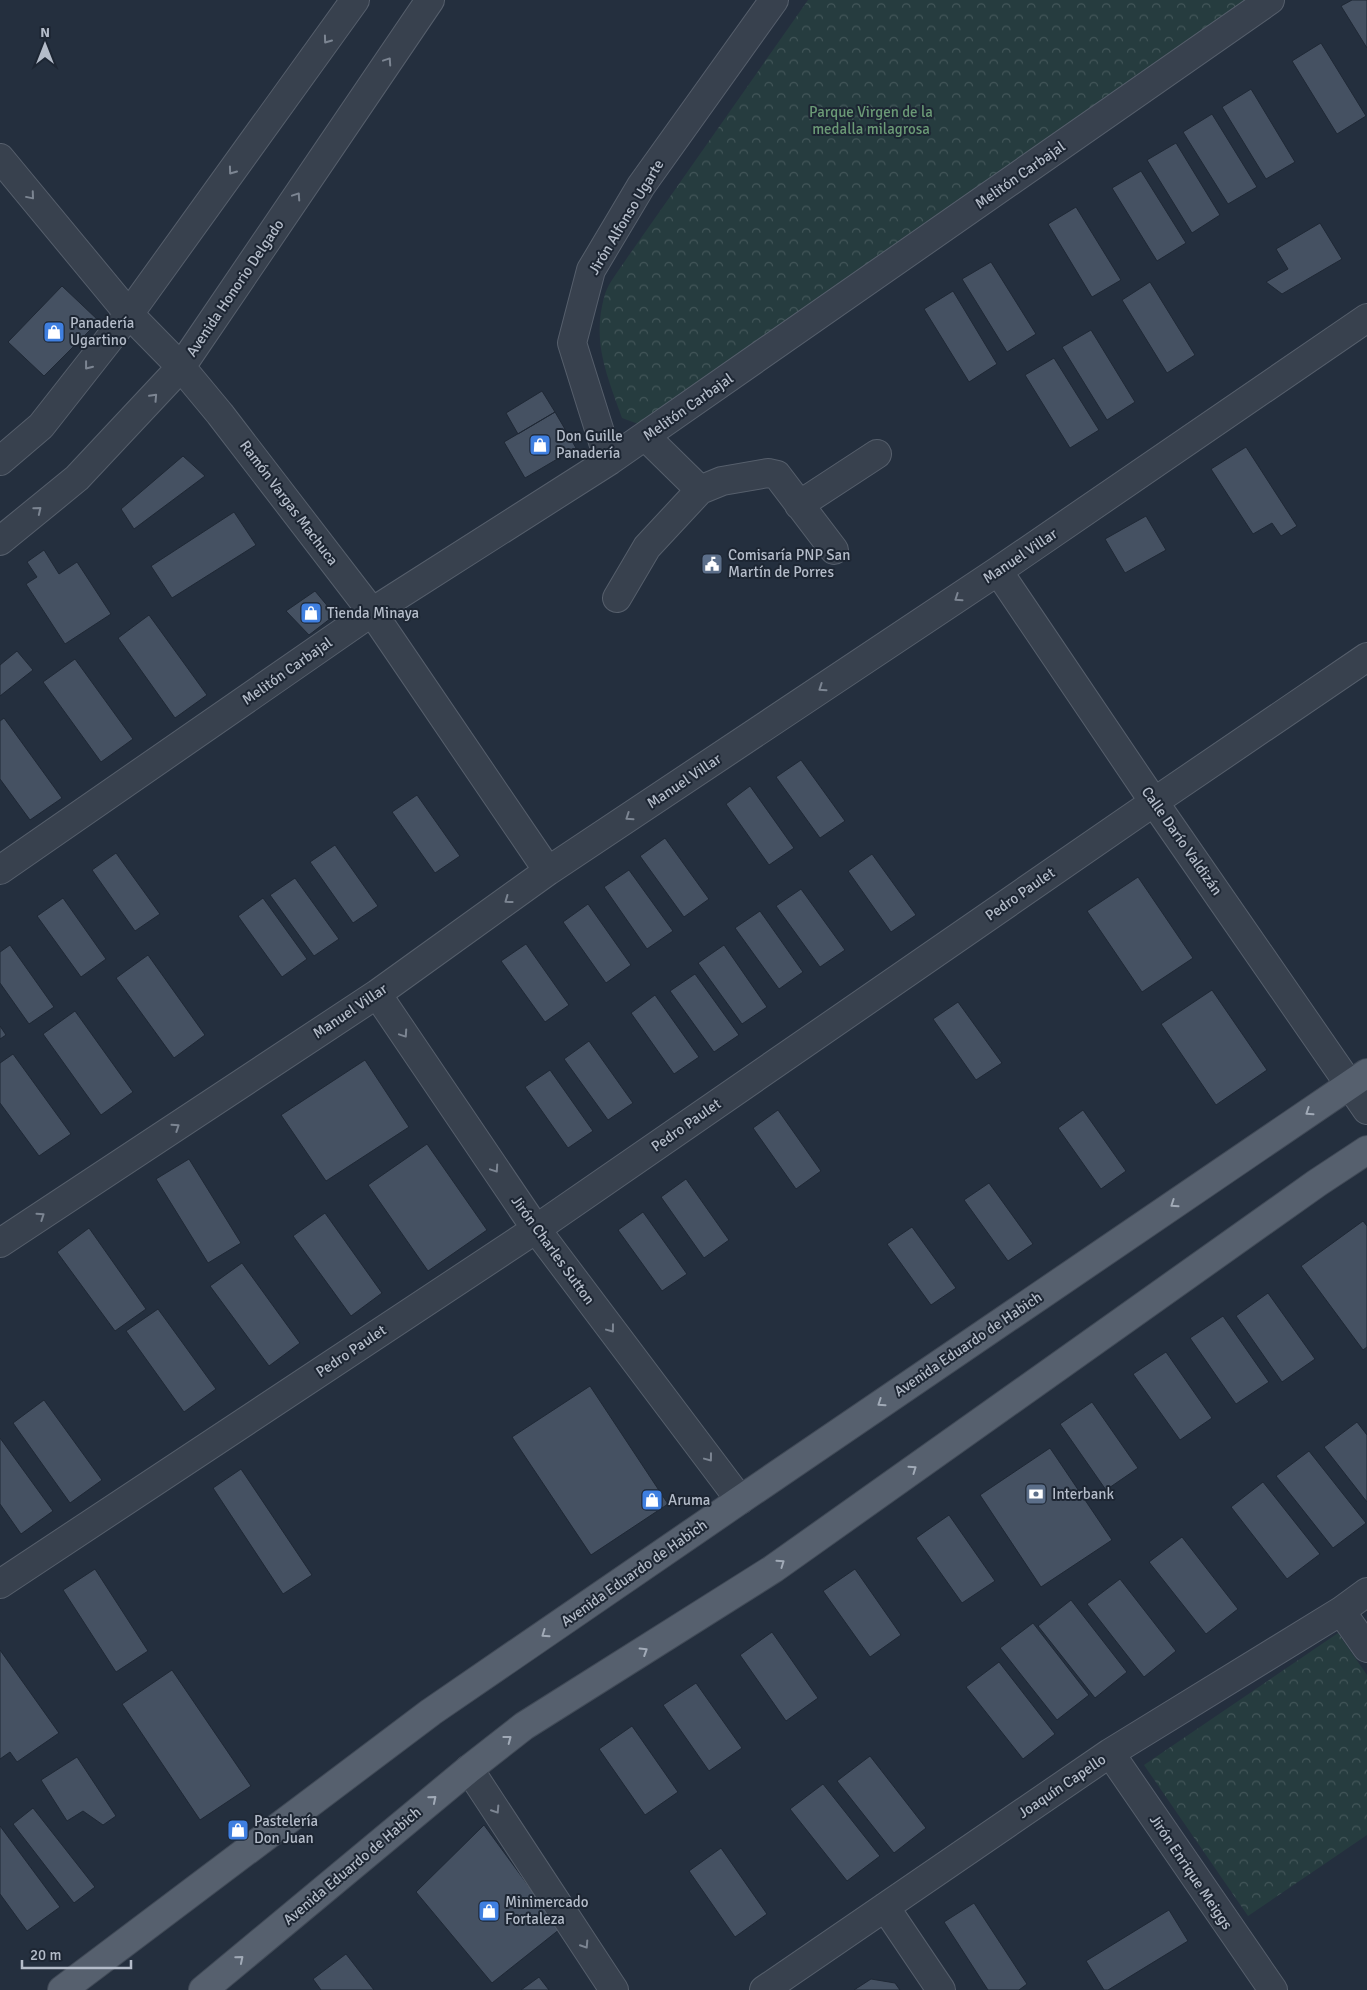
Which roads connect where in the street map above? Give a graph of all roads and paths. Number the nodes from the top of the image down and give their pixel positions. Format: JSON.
{"nodes":[{"id":1,"x":356,"y":0,"type":"edge"},
{"id":2,"x":774,"y":0,"type":"edge"},
{"id":3,"x":1270,"y":0,"type":"edge"},
{"id":4,"x":424,"y":2,"type":"edge"},
{"id":5,"x":0,"y":158,"type":"edge"},
{"id":6,"x":129,"y":314,"type":"junction"},
{"id":7,"x":1367,"y":318,"type":"edge"},
{"id":8,"x":181,"y":367,"type":"junction"},
{"id":9,"x":645,"y":436,"type":"junction"},
{"id":10,"x":877,"y":454,"type":"dead end"},
{"id":11,"x":0,"y":461,"type":"edge"},
{"id":12,"x":609,"y":462,"type":"junction"},
{"id":13,"x":700,"y":490,"type":"junction"},
{"id":14,"x":799,"y":505,"type":"junction"},
{"id":15,"x":0,"y":541,"type":"edge"},
{"id":16,"x":834,"y":550,"type":"dead end"},
{"id":17,"x":998,"y":571,"type":"junction"},
{"id":18,"x":617,"y":598,"type":"dead end"},
{"id":19,"x":372,"y":612,"type":"junction"},
{"id":20,"x":1367,"y":657,"type":"edge"},
{"id":21,"x":1154,"y":802,"type":"junction"},
{"id":22,"x":0,"y":870,"type":"edge"},
{"id":23,"x":548,"y":871,"type":"junction"},
{"id":24,"x":377,"y":994,"type":"junction"},
{"id":25,"x":1358,"y":1079,"type":"edge"},
{"id":26,"x":1367,"y":1110,"type":"edge"},
{"id":27,"x":1367,"y":1150,"type":"edge"},
{"id":28,"x":536,"y":1229,"type":"junction"},
{"id":29,"x":0,"y":1243,"type":"edge"},
{"id":30,"x":740,"y":1500,"type":"junction"},
{"id":31,"x":0,"y":1584,"type":"edge"},
{"id":32,"x":1367,"y":1592,"type":"edge"},
{"id":33,"x":1341,"y":1611,"type":"junction"},
{"id":34,"x":1367,"y":1648,"type":"edge"},
{"id":35,"x":1110,"y":1753,"type":"junction"},
{"id":36,"x":469,"y":1769,"type":"junction"},
{"id":37,"x":885,"y":1907,"type":"junction"},
{"id":38,"x":62,"y":1990,"type":"edge"},
{"id":39,"x":203,"y":1990,"type":"edge"},
{"id":40,"x":614,"y":1990,"type":"edge"},
{"id":41,"x":764,"y":1990,"type":"edge"},
{"id":42,"x":941,"y":1990,"type":"edge"},
{"id":43,"x":1273,"y":1990,"type":"edge"}],
"edges":[{"from":1,"to":6,"type":"street","one_way":true},
{"from":2,"to":12,"type":"street","name":"Jirón Alfonso Ugarte"},
{"from":3,"to":9,"type":"street","name":"Melitón Carbajal"},
{"from":8,"to":4,"type":"street","name":"Avenida Honorio Delgado","one_way":true},
{"from":5,"to":6,"type":"street","name":"Ramón Vargas Machuca","one_way":true},
{"from":6,"to":8,"type":"street","name":"Ramón Vargas Machuca"},
{"from":6,"to":11,"type":"street","one_way":true},
{"from":7,"to":17,"type":"street","name":"Manuel Villar"},
{"from":15,"to":8,"type":"street","name":"Avenida Honorio Delgado","one_way":true},
{"from":8,"to":19,"type":"street","name":"Ramón Vargas Machuca"},
{"from":9,"to":12,"type":"street","name":"Melitón Carbajal"},
{"from":9,"to":13,"type":"street"},
{"from":10,"to":14,"type":"street"},
{"from":12,"to":19,"type":"street","name":"Melitón Carbajal"},
{"from":13,"to":14,"type":"street"},
{"from":13,"to":18,"type":"street"},
{"from":14,"to":16,"type":"street"},
{"from":17,"to":21,"type":"street","name":"Calle Darío Valdizán"},
{"from":17,"to":23,"type":"street","name":"Manuel Villar","one_way":true},
{"from":19,"to":22,"type":"street","name":"Melitón Carbajal"},
{"from":19,"to":23,"type":"street","name":"Ramón Vargas Machuca"},
{"from":20,"to":21,"type":"street","name":"Pedro Paulet"},
{"from":21,"to":25,"type":"street","name":"Calle Darío Valdizán"},
{"from":21,"to":28,"type":"street","name":"Pedro Paulet"},
{"from":23,"to":24,"type":"street","name":"Manuel Villar","one_way":true},
{"from":24,"to":28,"type":"street","name":"Jirón Charles Sutton","one_way":true},
{"from":29,"to":24,"type":"street","name":"Manuel Villar","one_way":true},
{"from":25,"to":26,"type":"street","name":"Calle Darío Valdizán"},
{"from":25,"to":30,"type":"main road","name":"Avenida Eduardo de Habich","one_way":true},
{"from":36,"to":27,"type":"main road","name":"Avenida Eduardo de Habich","one_way":true},
{"from":28,"to":30,"type":"street","name":"Jirón Charles Sutton","one_way":true},
{"from":28,"to":31,"type":"street","name":"Pedro Paulet"},
{"from":30,"to":38,"type":"main road","name":"Avenida Eduardo de Habich","one_way":true},
{"from":32,"to":33,"type":"street","name":"Joaquín Capello"},
{"from":33,"to":34,"type":"street"},
{"from":33,"to":35,"type":"street","name":"Joaquín Capello"},
{"from":35,"to":37,"type":"street","name":"Joaquín Capello"},
{"from":35,"to":43,"type":"street","name":"Jirón Enrique Meiggs"},
{"from":39,"to":36,"type":"main road","name":"Avenida Eduardo de Habich","one_way":true},
{"from":36,"to":40,"type":"street","one_way":true},
{"from":37,"to":41,"type":"street","name":"Joaquín Capello"},
{"from":37,"to":42,"type":"street"}]}
